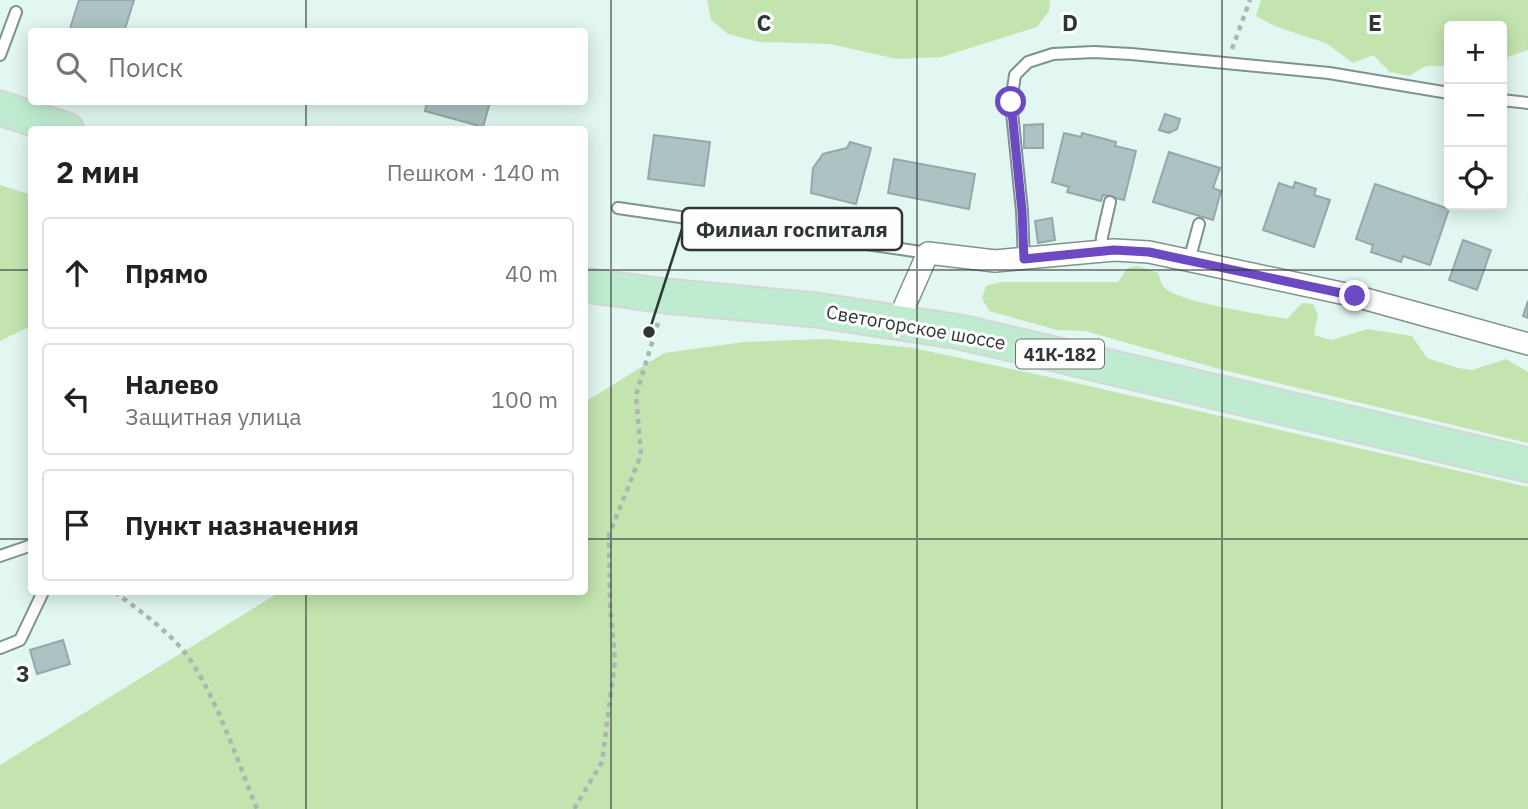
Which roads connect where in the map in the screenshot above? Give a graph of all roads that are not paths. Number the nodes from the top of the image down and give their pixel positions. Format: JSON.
{"nodes":[{"id":1,"x":16,"y":12,"type":"dead end"},
{"id":2,"x":0,"y":55,"type":"edge"},
{"id":3,"x":1444,"y":92,"type":"edge"},
{"id":4,"x":1507,"y":101,"type":"edge"},
{"id":5,"x":1528,"y":103,"type":"edge"},
{"id":6,"x":0,"y":108,"type":"edge"},
{"id":7,"x":55,"y":126,"type":"edge"},
{"id":8,"x":1110,"y":202,"type":"dead end"},
{"id":9,"x":618,"y":208,"type":"dead end"},
{"id":10,"x":1199,"y":224,"type":"dead end"},
{"id":11,"x":1101,"y":251,"type":"junction"},
{"id":12,"x":928,"y":253,"type":"junction"},
{"id":13,"x":1024,"y":259,"type":"junction"},
{"id":14,"x":1189,"y":261,"type":"junction"},
{"id":15,"x":588,"y":286,"type":"edge"},
{"id":16,"x":898,"y":321,"type":"junction"},
{"id":17,"x":1528,"y":344,"type":"edge"},
{"id":18,"x":1528,"y":465,"type":"edge"},
{"id":19,"x":28,"y":546,"type":"edge"},
{"id":20,"x":0,"y":556,"type":"edge"},
{"id":21,"x":42,"y":595,"type":"edge"},
{"id":22,"x":0,"y":648,"type":"edge"}],
"edges":[{"from":1,"to":2,"type":"lane"},
{"from":3,"to":13,"type":"lane"},
{"from":4,"to":5,"type":"lane"},
{"from":6,"to":7,"type":"main road"},
{"from":8,"to":11,"type":"lane"},
{"from":9,"to":12,"type":"lane"},
{"from":10,"to":14,"type":"lane"},
{"from":11,"to":13,"type":"street"},
{"from":11,"to":14,"type":"street"},
{"from":12,"to":13,"type":"street"},
{"from":12,"to":16,"type":"street"},
{"from":14,"to":17,"type":"street"},
{"from":15,"to":16,"type":"main road","name":"Светогорское шоссе","number":"41К-182"},
{"from":16,"to":18,"type":"main road","name":"Светогорское шоссе","number":"41К-182"},
{"from":19,"to":20,"type":"lane"},
{"from":21,"to":22,"type":"lane"}]}
